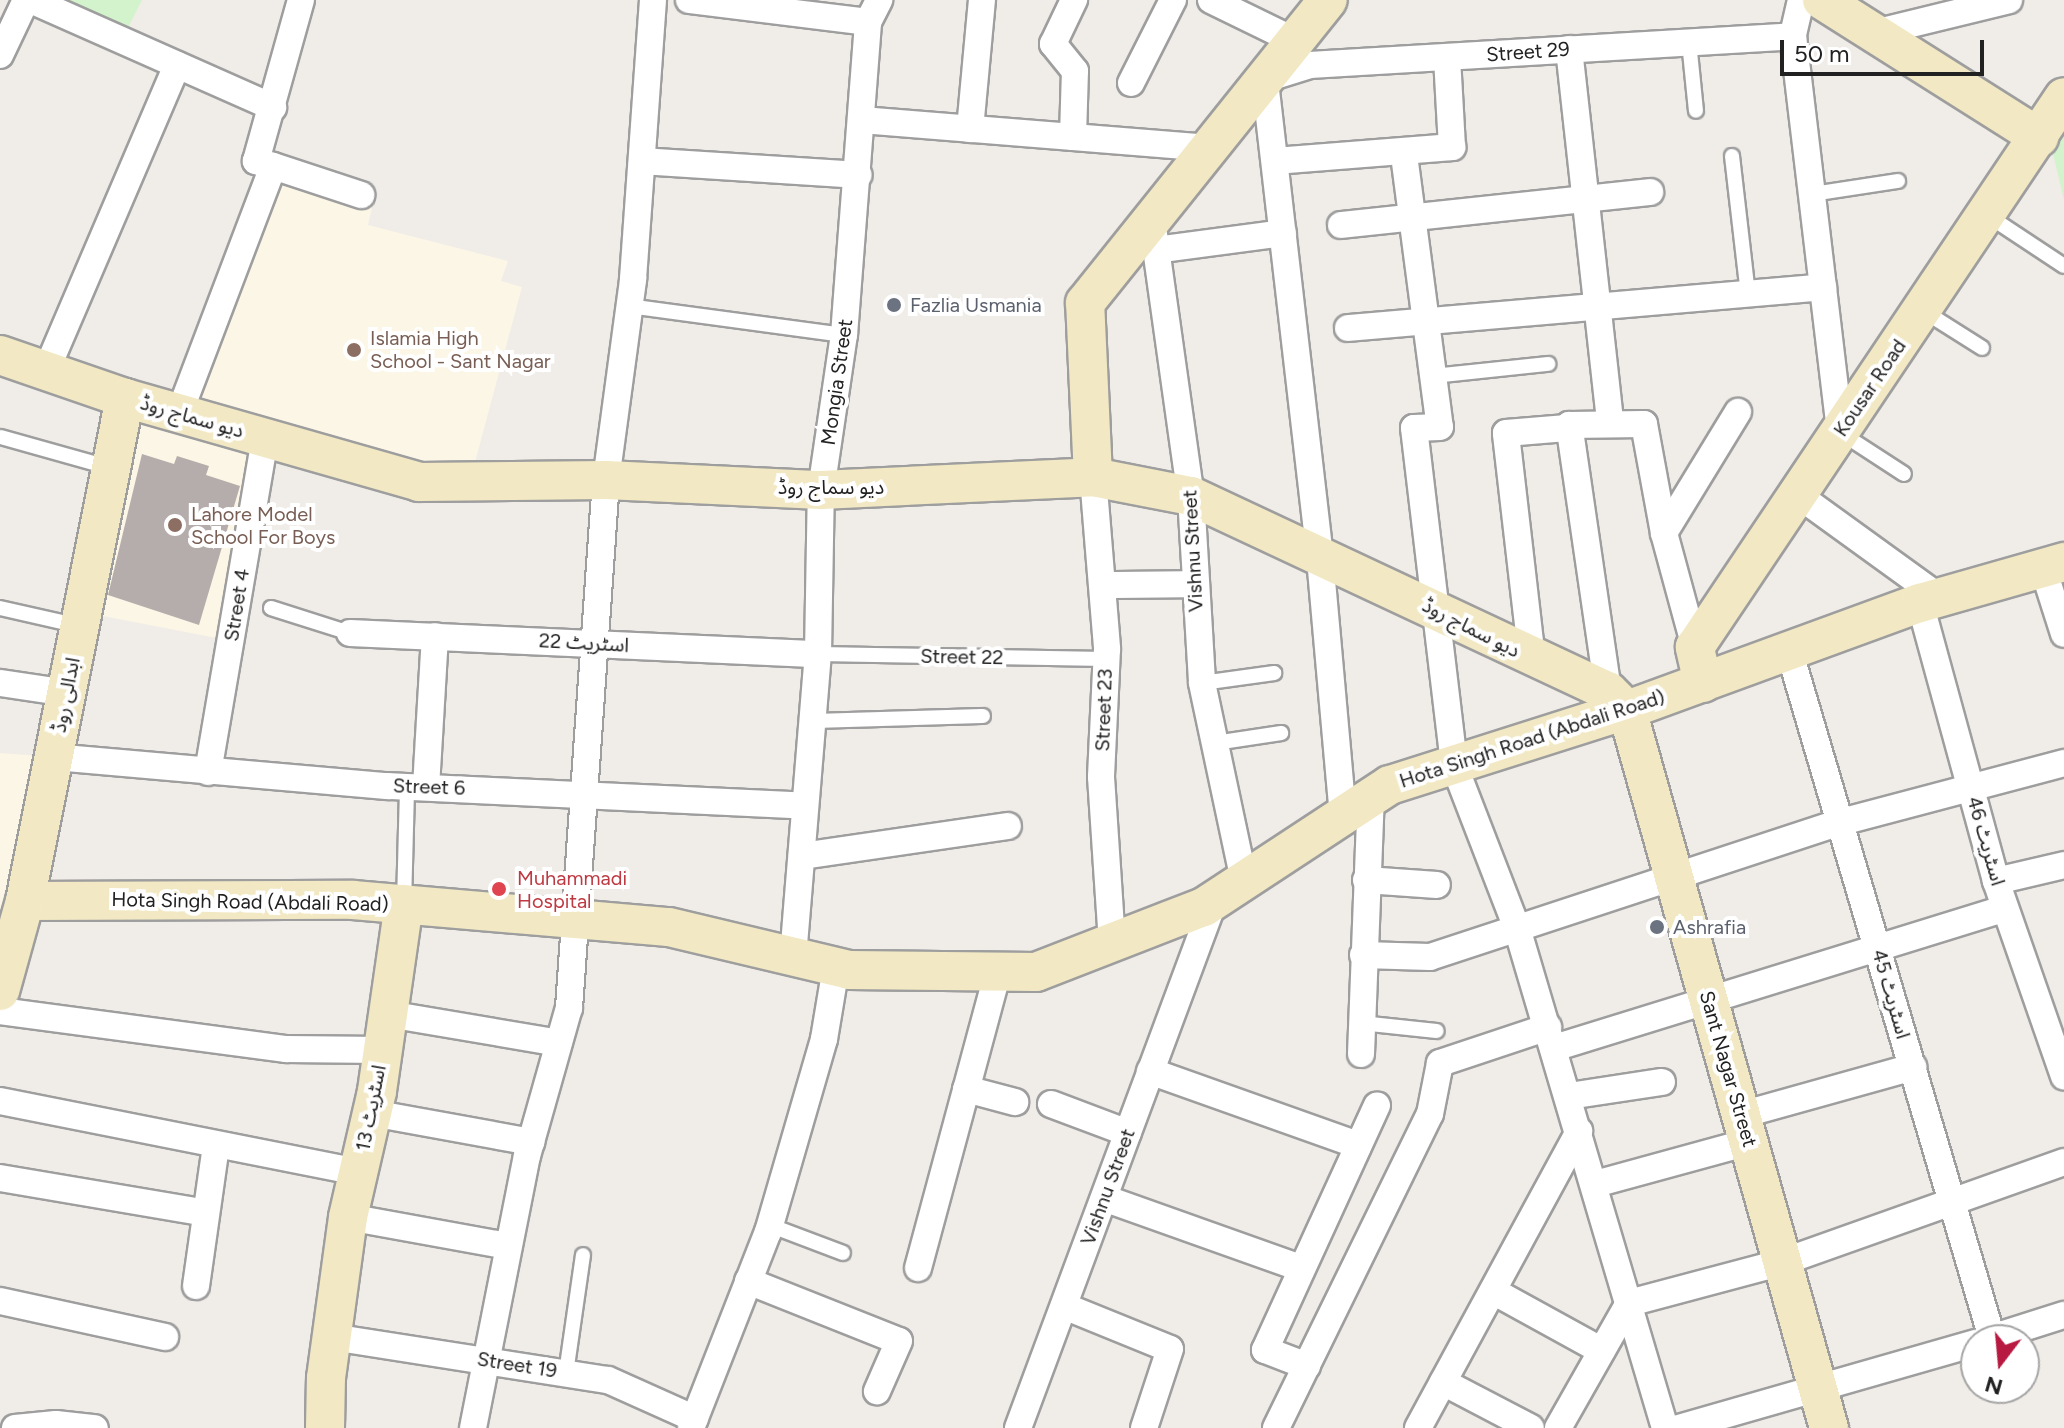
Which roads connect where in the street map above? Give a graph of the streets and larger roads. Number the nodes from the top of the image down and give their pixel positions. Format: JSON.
{"nodes":[{"id":1,"x":29,"y":0,"type":"edge"},
{"id":2,"x":301,"y":0,"type":"edge"},
{"id":3,"x":653,"y":0,"type":"edge"},
{"id":4,"x":689,"y":0,"type":"edge"},
{"id":5,"x":982,"y":0,"type":"edge"},
{"id":6,"x":1074,"y":0,"type":"edge"},
{"id":7,"x":1173,"y":0,"type":"edge"},
{"id":8,"x":1211,"y":0,"type":"edge"},
{"id":9,"x":1328,"y":0,"type":"edge"},
{"id":10,"x":1801,"y":0,"type":"edge"},
{"id":11,"x":1822,"y":0,"type":"edge"},
{"id":12,"x":2009,"y":0,"type":"edge"},
{"id":13,"x":757,"y":4,"type":"edge"},
{"id":14,"x":874,"y":11,"type":"edge"},
{"id":15,"x":1874,"y":33,"type":"junction"},
{"id":16,"x":1793,"y":36,"type":"junction"},
{"id":17,"x":1295,"y":41,"type":"junction"},
{"id":18,"x":1569,"y":49,"type":"junction"},
{"id":19,"x":0,"y":55,"type":"edge"},
{"id":20,"x":1447,"y":57,"type":"junction"},
{"id":21,"x":177,"y":65,"type":"junction"},
{"id":22,"x":1265,"y":79,"type":"junction"},
{"id":23,"x":1131,"y":83,"type":"dead end"},
{"id":24,"x":2064,"y":97,"type":"edge"},
{"id":25,"x":273,"y":107,"type":"junction"},
{"id":26,"x":862,"y":120,"type":"junction"},
{"id":27,"x":970,"y":129,"type":"junction"},
{"id":28,"x":1073,"y":137,"type":"junction"},
{"id":29,"x":2039,"y":137,"type":"junction"},
{"id":30,"x":1209,"y":148,"type":"junction"},
{"id":31,"x":1404,"y":155,"type":"junction"},
{"id":32,"x":642,"y":161,"type":"junction"},
{"id":33,"x":1275,"y":161,"type":"junction"},
{"id":34,"x":273,"y":166,"type":"junction"},
{"id":35,"x":859,"y":175,"type":"junction"},
{"id":36,"x":1650,"y":192,"type":"dead end"},
{"id":37,"x":361,"y":195,"type":"dead end"},
{"id":38,"x":1586,"y":200,"type":"junction"},
{"id":39,"x":1412,"y":217,"type":"junction"},
{"id":40,"x":1341,"y":225,"type":"dead end"},
{"id":41,"x":1283,"y":233,"type":"junction"},
{"id":42,"x":1154,"y":235,"type":"junction"},
{"id":43,"x":1823,"y":287,"type":"junction"},
{"id":44,"x":1598,"y":306,"type":"junction"},
{"id":45,"x":1426,"y":321,"type":"junction"},
{"id":46,"x":1348,"y":328,"type":"dead end"},
{"id":47,"x":0,"y":355,"type":"edge"},
{"id":48,"x":46,"y":371,"type":"junction"},
{"id":49,"x":125,"y":398,"type":"junction"},
{"id":50,"x":1738,"y":412,"type":"dead end"},
{"id":51,"x":179,"y":414,"type":"junction"},
{"id":52,"x":1610,"y":422,"type":"junction"},
{"id":53,"x":1567,"y":428,"type":"junction"},
{"id":54,"x":1840,"y":432,"type":"junction"},
{"id":55,"x":265,"y":438,"type":"junction"},
{"id":56,"x":1093,"y":477,"type":"junction"},
{"id":57,"x":606,"y":480,"type":"junction"},
{"id":58,"x":821,"y":490,"type":"junction"},
{"id":59,"x":1798,"y":495,"type":"junction"},
{"id":60,"x":1191,"y":496,"type":"junction"},
{"id":61,"x":1664,"y":533,"type":"junction"},
{"id":62,"x":1320,"y":557,"type":"junction"},
{"id":63,"x":2054,"y":565,"type":"edge"},
{"id":64,"x":1195,"y":584,"type":"junction"},
{"id":65,"x":1104,"y":585,"type":"junction"},
{"id":66,"x":1929,"y":600,"type":"junction"},
{"id":67,"x":1433,"y":606,"type":"junction"},
{"id":68,"x":350,"y":633,"type":"road end"},
{"id":69,"x":2064,"y":634,"type":"edge"},
{"id":70,"x":435,"y":636,"type":"junction"},
{"id":71,"x":594,"y":644,"type":"junction"},
{"id":72,"x":1789,"y":650,"type":"junction"},
{"id":73,"x":818,"y":654,"type":"junction"},
{"id":74,"x":1532,"y":659,"type":"junction"},
{"id":75,"x":1699,"y":665,"type":"junction"},
{"id":76,"x":0,"y":683,"type":"edge"},
{"id":77,"x":67,"y":693,"type":"junction"},
{"id":78,"x":1617,"y":701,"type":"junction"},
{"id":79,"x":54,"y":757,"type":"junction"},
{"id":80,"x":2064,"y":763,"type":"edge"},
{"id":81,"x":1454,"y":765,"type":"junction"},
{"id":82,"x":208,"y":772,"type":"junction"},
{"id":83,"x":417,"y":787,"type":"junction"},
{"id":84,"x":1971,"y":789,"type":"junction"},
{"id":85,"x":585,"y":794,"type":"junction"},
{"id":86,"x":805,"y":806,"type":"junction"},
{"id":87,"x":1357,"y":807,"type":"junction"},
{"id":88,"x":1841,"y":822,"type":"junction"},
{"id":89,"x":1008,"y":826,"type":"dead end"},
{"id":90,"x":802,"y":856,"type":"junction"},
{"id":91,"x":2064,"y":865,"type":"edge"},
{"id":92,"x":1673,"y":874,"type":"junction"},
{"id":93,"x":1366,"y":880,"type":"junction"},
{"id":94,"x":1996,"y":881,"type":"junction"},
{"id":95,"x":1437,"y":885,"type":"dead end"},
{"id":96,"x":1229,"y":891,"type":"junction"},
{"id":97,"x":25,"y":901,"type":"junction"},
{"id":98,"x":404,"y":904,"type":"junction"},
{"id":99,"x":2005,"y":908,"type":"junction"},
{"id":100,"x":578,"y":919,"type":"junction"},
{"id":101,"x":1517,"y":928,"type":"junction"},
{"id":102,"x":1112,"y":943,"type":"junction"},
{"id":103,"x":1879,"y":950,"type":"junction"},
{"id":104,"x":1363,"y":955,"type":"junction"},
{"id":105,"x":793,"y":957,"type":"junction"},
{"id":106,"x":836,"y":967,"type":"junction"},
{"id":107,"x":998,"y":972,"type":"junction"},
{"id":108,"x":0,"y":991,"type":"edge"},
{"id":109,"x":1709,"y":1003,"type":"junction"},
{"id":110,"x":0,"y":1011,"type":"edge"},
{"id":111,"x":386,"y":1032,"type":"junction"},
{"id":112,"x":1551,"y":1037,"type":"junction"},
{"id":113,"x":559,"y":1043,"type":"junction"},
{"id":114,"x":1361,"y":1054,"type":"dead end"},
{"id":115,"x":1913,"y":1067,"type":"junction"},
{"id":116,"x":1150,"y":1071,"type":"junction"},
{"id":117,"x":2064,"y":1076,"type":"edge"},
{"id":118,"x":1662,"y":1082,"type":"dead end"},
{"id":119,"x":966,"y":1089,"type":"junction"},
{"id":120,"x":1569,"y":1096,"type":"junction"},
{"id":121,"x":0,"y":1101,"type":"edge"},
{"id":122,"x":1015,"y":1102,"type":"dead end"},
{"id":123,"x":1051,"y":1104,"type":"dead end"},
{"id":124,"x":1377,"y":1105,"type":"dead end"},
{"id":125,"x":372,"y":1113,"type":"junction"},
{"id":126,"x":1745,"y":1128,"type":"junction"},
{"id":127,"x":1579,"y":1131,"type":"junction"},
{"id":128,"x":1128,"y":1133,"type":"junction"},
{"id":129,"x":531,"y":1142,"type":"junction"},
{"id":130,"x":216,"y":1145,"type":"junction"},
{"id":131,"x":1358,"y":1145,"type":"junction"},
{"id":132,"x":2064,"y":1162,"type":"edge"},
{"id":133,"x":358,"y":1172,"type":"junction"},
{"id":134,"x":0,"y":1178,"type":"edge"},
{"id":135,"x":1595,"y":1184,"type":"junction"},
{"id":136,"x":1104,"y":1198,"type":"junction"},
{"id":137,"x":1952,"y":1203,"type":"junction"},
{"id":138,"x":206,"y":1213,"type":"junction"},
{"id":139,"x":348,"y":1217,"type":"junction"},
{"id":140,"x":508,"y":1246,"type":"junction"},
{"id":141,"x":1783,"y":1262,"type":"junction"},
{"id":142,"x":918,"y":1268,"type":"dead end"},
{"id":143,"x":1301,"y":1268,"type":"junction"},
{"id":144,"x":748,"y":1281,"type":"junction"},
{"id":145,"x":196,"y":1286,"type":"dead end"},
{"id":146,"x":1493,"y":1291,"type":"junction"},
{"id":147,"x":0,"y":1301,"type":"edge"},
{"id":148,"x":1629,"y":1303,"type":"junction"},
{"id":149,"x":1064,"y":1306,"type":"junction"},
{"id":150,"x":2064,"y":1315,"type":"edge"},
{"id":151,"x":1980,"y":1324,"type":"edge"},
{"id":152,"x":2035,"y":1324,"type":"edge"},
{"id":153,"x":165,"y":1337,"type":"dead end"},
{"id":154,"x":332,"y":1337,"type":"junction"},
{"id":155,"x":1960,"y":1347,"type":"edge"},
{"id":156,"x":1602,"y":1351,"type":"junction"},
{"id":157,"x":484,"y":1359,"type":"junction"},
{"id":158,"x":1307,"y":1366,"type":"junction"},
{"id":159,"x":1443,"y":1382,"type":"junction"},
{"id":160,"x":1819,"y":1390,"type":"junction"},
{"id":161,"x":877,"y":1391,"type":"dead end"},
{"id":162,"x":693,"y":1423,"type":"edge"},
{"id":163,"x":15,"y":1428,"type":"edge"},
{"id":164,"x":95,"y":1428,"type":"edge"},
{"id":165,"x":325,"y":1428,"type":"edge"},
{"id":166,"x":473,"y":1428,"type":"edge"},
{"id":167,"x":1018,"y":1428,"type":"edge"},
{"id":168,"x":1144,"y":1428,"type":"edge"},
{"id":169,"x":1276,"y":1428,"type":"edge"},
{"id":170,"x":1418,"y":1428,"type":"edge"},
{"id":171,"x":1531,"y":1428,"type":"edge"},
{"id":172,"x":1558,"y":1428,"type":"edge"},
{"id":173,"x":1665,"y":1428,"type":"edge"},
{"id":174,"x":1679,"y":1428,"type":"edge"},
{"id":175,"x":1829,"y":1428,"type":"edge"}],
"edges":[{"from":1,"to":19,"type":"street"},
{"from":1,"to":21,"type":"street"},
{"from":2,"to":25,"type":"street"},
{"from":3,"to":32,"type":"street"},
{"from":4,"to":13,"type":"street"},
{"from":5,"to":27,"type":"street"},
{"from":6,"to":28,"type":"street"},
{"from":7,"to":23,"type":"street"},
{"from":8,"to":17,"type":"street"},
{"from":9,"to":17,"type":"street"},
{"from":10,"to":16,"type":"street"},
{"from":11,"to":15,"type":"street"},
{"from":12,"to":15,"type":"street"},
{"from":13,"to":14,"type":"street"},
{"from":14,"to":26,"type":"street","name":"Mongia Street"},
{"from":15,"to":29,"type":"street"},
{"from":16,"to":18,"type":"street","name":"Street 29"},
{"from":16,"to":43,"type":"street"},
{"from":17,"to":22,"type":"street"},
{"from":18,"to":20,"type":"street","name":"Street 29"},
{"from":18,"to":38,"type":"street"},
{"from":20,"to":22,"type":"street","name":"Street 29"},
{"from":20,"to":31,"type":"street"},
{"from":21,"to":25,"type":"street"},
{"from":21,"to":48,"type":"street"},
{"from":22,"to":30,"type":"street"},
{"from":22,"to":33,"type":"street"},
{"from":24,"to":29,"type":"street","name":"Kousar Road"},
{"from":25,"to":34,"type":"street"},
{"from":26,"to":27,"type":"street"},
{"from":26,"to":35,"type":"street","name":"Mongia Street"},
{"from":27,"to":28,"type":"street"},
{"from":28,"to":30,"type":"street"},
{"from":29,"to":54,"type":"street","name":"Kousar Road"},
{"from":30,"to":42,"type":"street"},
{"from":31,"to":33,"type":"street"},
{"from":31,"to":39,"type":"street"},
{"from":32,"to":35,"type":"street"},
{"from":32,"to":57,"type":"street"},
{"from":33,"to":41,"type":"street"},
{"from":34,"to":37,"type":"street"},
{"from":34,"to":51,"type":"street"},
{"from":35,"to":58,"type":"street","name":"Mongia Street"},
{"from":36,"to":38,"type":"street"},
{"from":38,"to":39,"type":"street"},
{"from":38,"to":44,"type":"street"},
{"from":39,"to":40,"type":"street"},
{"from":39,"to":45,"type":"street"},
{"from":41,"to":42,"type":"street"},
{"from":41,"to":62,"type":"street"},
{"from":42,"to":56,"type":"street"},
{"from":42,"to":60,"type":"street","name":"Vishnu Street"},
{"from":43,"to":44,"type":"street"},
{"from":43,"to":54,"type":"street"},
{"from":44,"to":45,"type":"street"},
{"from":44,"to":52,"type":"street"},
{"from":45,"to":46,"type":"street"},
{"from":45,"to":67,"type":"street"},
{"from":47,"to":48,"type":"street","name":"دیو سماج روڈ"},
{"from":48,"to":49,"type":"street","name":"دیو سماج روڈ"},
{"from":49,"to":51,"type":"street","name":"دیو سماج روڈ"},
{"from":49,"to":77,"type":"street","name":"ابدالی روڈ"},
{"from":50,"to":61,"type":"street"},
{"from":51,"to":55,"type":"street","name":"دیو سماج روڈ"},
{"from":52,"to":53,"type":"street"},
{"from":52,"to":61,"type":"street"},
{"from":53,"to":74,"type":"street"},
{"from":53,"to":78,"type":"street"},
{"from":54,"to":59,"type":"street","name":"Kousar Road"},
{"from":55,"to":57,"type":"street","name":"دیو سماج روڈ"},
{"from":55,"to":82,"type":"street","name":"Street 4"},
{"from":56,"to":58,"type":"street","name":"دیو سماج روڈ"},
{"from":56,"to":60,"type":"street","name":"دیو سماج روڈ"},
{"from":56,"to":65,"type":"street","name":"Street 23"},
{"from":57,"to":58,"type":"street","name":"دیو سماج روڈ"},
{"from":57,"to":71,"type":"street"},
{"from":58,"to":73,"type":"street","name":"Mongia Street"},
{"from":59,"to":66,"type":"street"},
{"from":59,"to":75,"type":"street","name":"Kousar Road"},
{"from":60,"to":62,"type":"street","name":"دیو سماج روڈ"},
{"from":60,"to":64,"type":"street","name":"Vishnu Street"},
{"from":61,"to":75,"type":"street"},
{"from":62,"to":67,"type":"street","name":"دیو سماج روڈ"},
{"from":62,"to":87,"type":"street"},
{"from":63,"to":66,"type":"street","name":"Hota Singh Road (Abdali Road)"},
{"from":63,"to":69,"type":"street"},
{"from":64,"to":65,"type":"street"},
{"from":64,"to":96,"type":"street","name":"Vishnu Street"},
{"from":65,"to":102,"type":"street","name":"Street 23"},
{"from":66,"to":72,"type":"street","name":"Hota Singh Road (Abdali Road)"},
{"from":66,"to":84,"type":"street","name":"اسٹریٹ 46"},
{"from":67,"to":74,"type":"street","name":"دیو سماج روڈ"},
{"from":67,"to":81,"type":"street"},
{"from":68,"to":70,"type":"street","name":"اسٹریٹ 22"},
{"from":70,"to":71,"type":"street","name":"اسٹریٹ 22"},
{"from":70,"to":83,"type":"street"},
{"from":71,"to":73,"type":"street","name":"اسٹریٹ 22"},
{"from":71,"to":85,"type":"street"},
{"from":72,"to":75,"type":"street","name":"Hota Singh Road (Abdali Road)"},
{"from":72,"to":88,"type":"street","name":"اسٹریٹ 45"},
{"from":73,"to":86,"type":"street","name":"Mongia Street"},
{"from":74,"to":78,"type":"street","name":"دیو سماج روڈ"},
{"from":75,"to":78,"type":"street","name":"Hota Singh Road (Abdali Road)"},
{"from":76,"to":77,"type":"street"},
{"from":77,"to":79,"type":"street","name":"ابدالی روڈ"},
{"from":78,"to":81,"type":"street","name":"Hota Singh Road (Abdali Road)"},
{"from":78,"to":92,"type":"street","name":"Sant Nagar Street"},
{"from":79,"to":82,"type":"street","name":"Street 6"},
{"from":79,"to":97,"type":"street","name":"ابدالی روڈ"},
{"from":80,"to":84,"type":"street"},
{"from":81,"to":87,"type":"street","name":"Hota Singh Road (Abdali Road)"},
{"from":81,"to":101,"type":"street"},
{"from":82,"to":83,"type":"street","name":"Street 6"},
{"from":83,"to":85,"type":"street","name":"Street 6"},
{"from":84,"to":88,"type":"street"},
{"from":84,"to":94,"type":"street","name":"اسٹریٹ 46"},
{"from":85,"to":86,"type":"street","name":"Street 6"},
{"from":85,"to":100,"type":"street"},
{"from":86,"to":90,"type":"street","name":"Mongia Street"},
{"from":87,"to":93,"type":"street"},
{"from":87,"to":96,"type":"street","name":"Hota Singh Road (Abdali Road)"},
{"from":88,"to":92,"type":"street"},
{"from":88,"to":103,"type":"street","name":"اسٹریٹ 45"},
{"from":89,"to":90,"type":"street"},
{"from":90,"to":105,"type":"street","name":"Mongia Street"},
{"from":91,"to":94,"type":"street"},
{"from":92,"to":101,"type":"street"},
{"from":92,"to":109,"type":"street","name":"Sant Nagar Street"},
{"from":93,"to":95,"type":"street"},
{"from":93,"to":104,"type":"street"},
{"from":94,"to":99,"type":"street","name":"اسٹریٹ 46"},
{"from":96,"to":102,"type":"street","name":"Hota Singh Road (Abdali Road)"},
{"from":96,"to":116,"type":"street","name":"Vishnu Street"},
{"from":97,"to":98,"type":"street","name":"Hota Singh Road (Abdali Road)"},
{"from":97,"to":108,"type":"street","name":"ابدالی روڈ"},
{"from":98,"to":100,"type":"street","name":"Hota Singh Road (Abdali Road)"},
{"from":98,"to":111,"type":"street","name":"اسٹریٹ 13"},
{"from":99,"to":103,"type":"street"},
{"from":99,"to":117,"type":"street","name":"اسٹریٹ 46"},
{"from":100,"to":105,"type":"street","name":"Hota Singh Road (Abdali Road)"},
{"from":100,"to":113,"type":"street"},
{"from":101,"to":104,"type":"street"},
{"from":101,"to":112,"type":"street"},
{"from":102,"to":107,"type":"street","name":"Hota Singh Road (Abdali Road)"},
{"from":103,"to":109,"type":"street"},
{"from":103,"to":115,"type":"street","name":"اسٹریٹ 45"},
{"from":104,"to":114,"type":"street"},
{"from":105,"to":106,"type":"street","name":"Hota Singh Road (Abdali Road)"},
{"from":106,"to":107,"type":"street","name":"Hota Singh Road (Abdali Road)"},
{"from":106,"to":144,"type":"street"},
{"from":107,"to":119,"type":"street"},
{"from":109,"to":112,"type":"street"},
{"from":109,"to":126,"type":"street","name":"Sant Nagar Street"},
{"from":110,"to":111,"type":"street"},
{"from":111,"to":113,"type":"street"},
{"from":111,"to":125,"type":"street","name":"اسٹریٹ 13"},
{"from":112,"to":120,"type":"street"},
{"from":112,"to":158,"type":"street"},
{"from":113,"to":129,"type":"street"},
{"from":115,"to":126,"type":"street"},
{"from":115,"to":137,"type":"street","name":"اسٹریٹ 45"},
{"from":116,"to":128,"type":"street","name":"Vishnu Street"},
{"from":116,"to":131,"type":"street"},
{"from":118,"to":120,"type":"street"},
{"from":119,"to":122,"type":"street"},
{"from":119,"to":142,"type":"street"},
{"from":120,"to":127,"type":"street"},
{"from":121,"to":130,"type":"street"},
{"from":123,"to":128,"type":"street"},
{"from":124,"to":131,"type":"street"},
{"from":125,"to":129,"type":"street"},
{"from":125,"to":133,"type":"street","name":"اسٹریٹ 13"},
{"from":126,"to":135,"type":"street"},
{"from":126,"to":141,"type":"street","name":"Sant Nagar Street"},
{"from":127,"to":135,"type":"street"},
{"from":127,"to":146,"type":"street"},
{"from":128,"to":136,"type":"street","name":"Vishnu Street"},
{"from":129,"to":140,"type":"street"},
{"from":130,"to":133,"type":"street"},
{"from":130,"to":138,"type":"street"},
{"from":131,"to":143,"type":"street"},
{"from":132,"to":137,"type":"street"},
{"from":133,"to":139,"type":"street","name":"اسٹریٹ 13"},
{"from":134,"to":138,"type":"street"},
{"from":135,"to":148,"type":"street"},
{"from":136,"to":143,"type":"street"},
{"from":136,"to":149,"type":"street","name":"Vishnu Street"},
{"from":137,"to":141,"type":"street"},
{"from":137,"to":151,"type":"street","name":"اسٹریٹ 45"},
{"from":138,"to":145,"type":"street"},
{"from":139,"to":140,"type":"street"},
{"from":139,"to":154,"type":"street","name":"اسٹریٹ 13"},
{"from":140,"to":157,"type":"street"},
{"from":141,"to":148,"type":"street"},
{"from":141,"to":160,"type":"street","name":"Sant Nagar Street"},
{"from":143,"to":158,"type":"street"},
{"from":144,"to":161,"type":"street"},
{"from":144,"to":162,"type":"street"},
{"from":146,"to":156,"type":"street"},
{"from":146,"to":159,"type":"street"},
{"from":147,"to":153,"type":"street"},
{"from":148,"to":156,"type":"street"},
{"from":148,"to":173,"type":"street"},
{"from":149,"to":167,"type":"street","name":"Vishnu Street"},
{"from":149,"to":168,"type":"street"},
{"from":150,"to":152,"type":"street"},
{"from":154,"to":157,"type":"street","name":"Street 19"},
{"from":154,"to":165,"type":"street","name":"اسٹریٹ 13"},
{"from":155,"to":160,"type":"street"},
{"from":156,"to":172,"type":"street"},
{"from":157,"to":162,"type":"street","name":"Street 19"},
{"from":157,"to":166,"type":"street"},
{"from":158,"to":169,"type":"street"},
{"from":159,"to":170,"type":"street"},
{"from":159,"to":171,"type":"street"},
{"from":160,"to":174,"type":"street"},
{"from":160,"to":175,"type":"street","name":"Sant Nagar Street"},
{"from":163,"to":164,"type":"street"}]}
